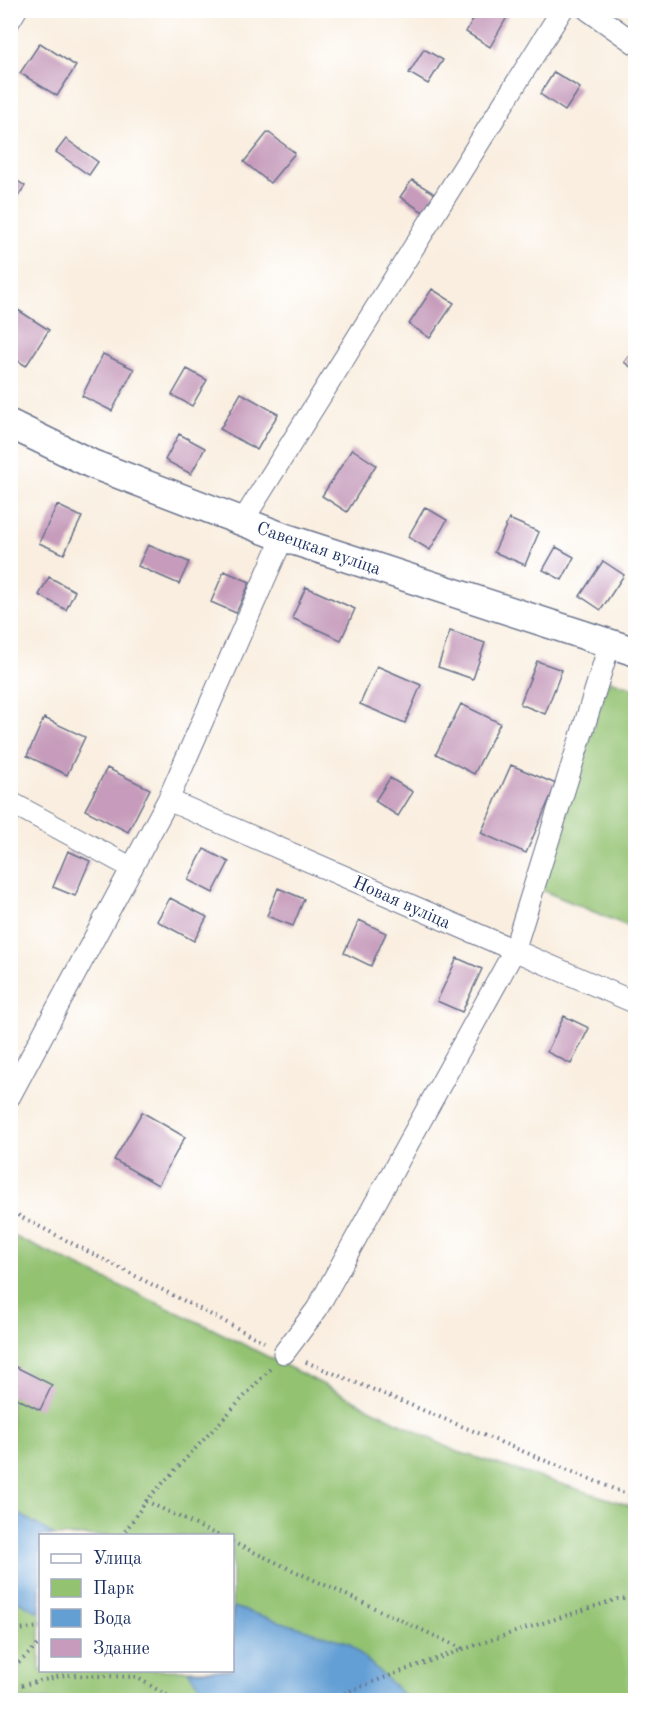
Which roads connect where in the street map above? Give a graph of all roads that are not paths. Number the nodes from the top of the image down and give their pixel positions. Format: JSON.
{"nodes":[{"id":1,"x":16,"y":10,"type":"edge"},
{"id":2,"x":562,"y":10,"type":"edge"},
{"id":3,"x":588,"y":10,"type":"edge"},
{"id":4,"x":10,"y":20,"type":"edge"},
{"id":5,"x":636,"y":44,"type":"edge"},
{"id":6,"x":10,"y":424,"type":"edge"},
{"id":7,"x":242,"y":522,"type":"junction"},
{"id":8,"x":283,"y":537,"type":"junction"},
{"id":9,"x":623,"y":648,"type":"edge"},
{"id":10,"x":168,"y":800,"type":"junction"},
{"id":11,"x":10,"y":802,"type":"edge"},
{"id":12,"x":132,"y":868,"type":"junction"},
{"id":13,"x":514,"y":951,"type":"junction"},
{"id":14,"x":636,"y":1003,"type":"edge"},
{"id":15,"x":10,"y":1095,"type":"edge"},
{"id":16,"x":284,"y":1353,"type":"road end"}],
"edges":[{"from":1,"to":4,"type":"street"},
{"from":2,"to":7,"type":"street"},
{"from":3,"to":5,"type":"street"},
{"from":6,"to":7,"type":"main road","name":"Савецкая вуліца"},
{"from":7,"to":8,"type":"main road","name":"Савецкая вуліца"},
{"from":8,"to":9,"type":"main road","name":"Савецкая вуліца"},
{"from":8,"to":10,"type":"street"},
{"from":9,"to":13,"type":"street"},
{"from":10,"to":12,"type":"street"},
{"from":10,"to":13,"type":"street","name":"Новая вуліца"},
{"from":11,"to":12,"type":"street"},
{"from":12,"to":15,"type":"street"},
{"from":13,"to":14,"type":"street","name":"Новая вуліца"},
{"from":13,"to":16,"type":"street"}]}
